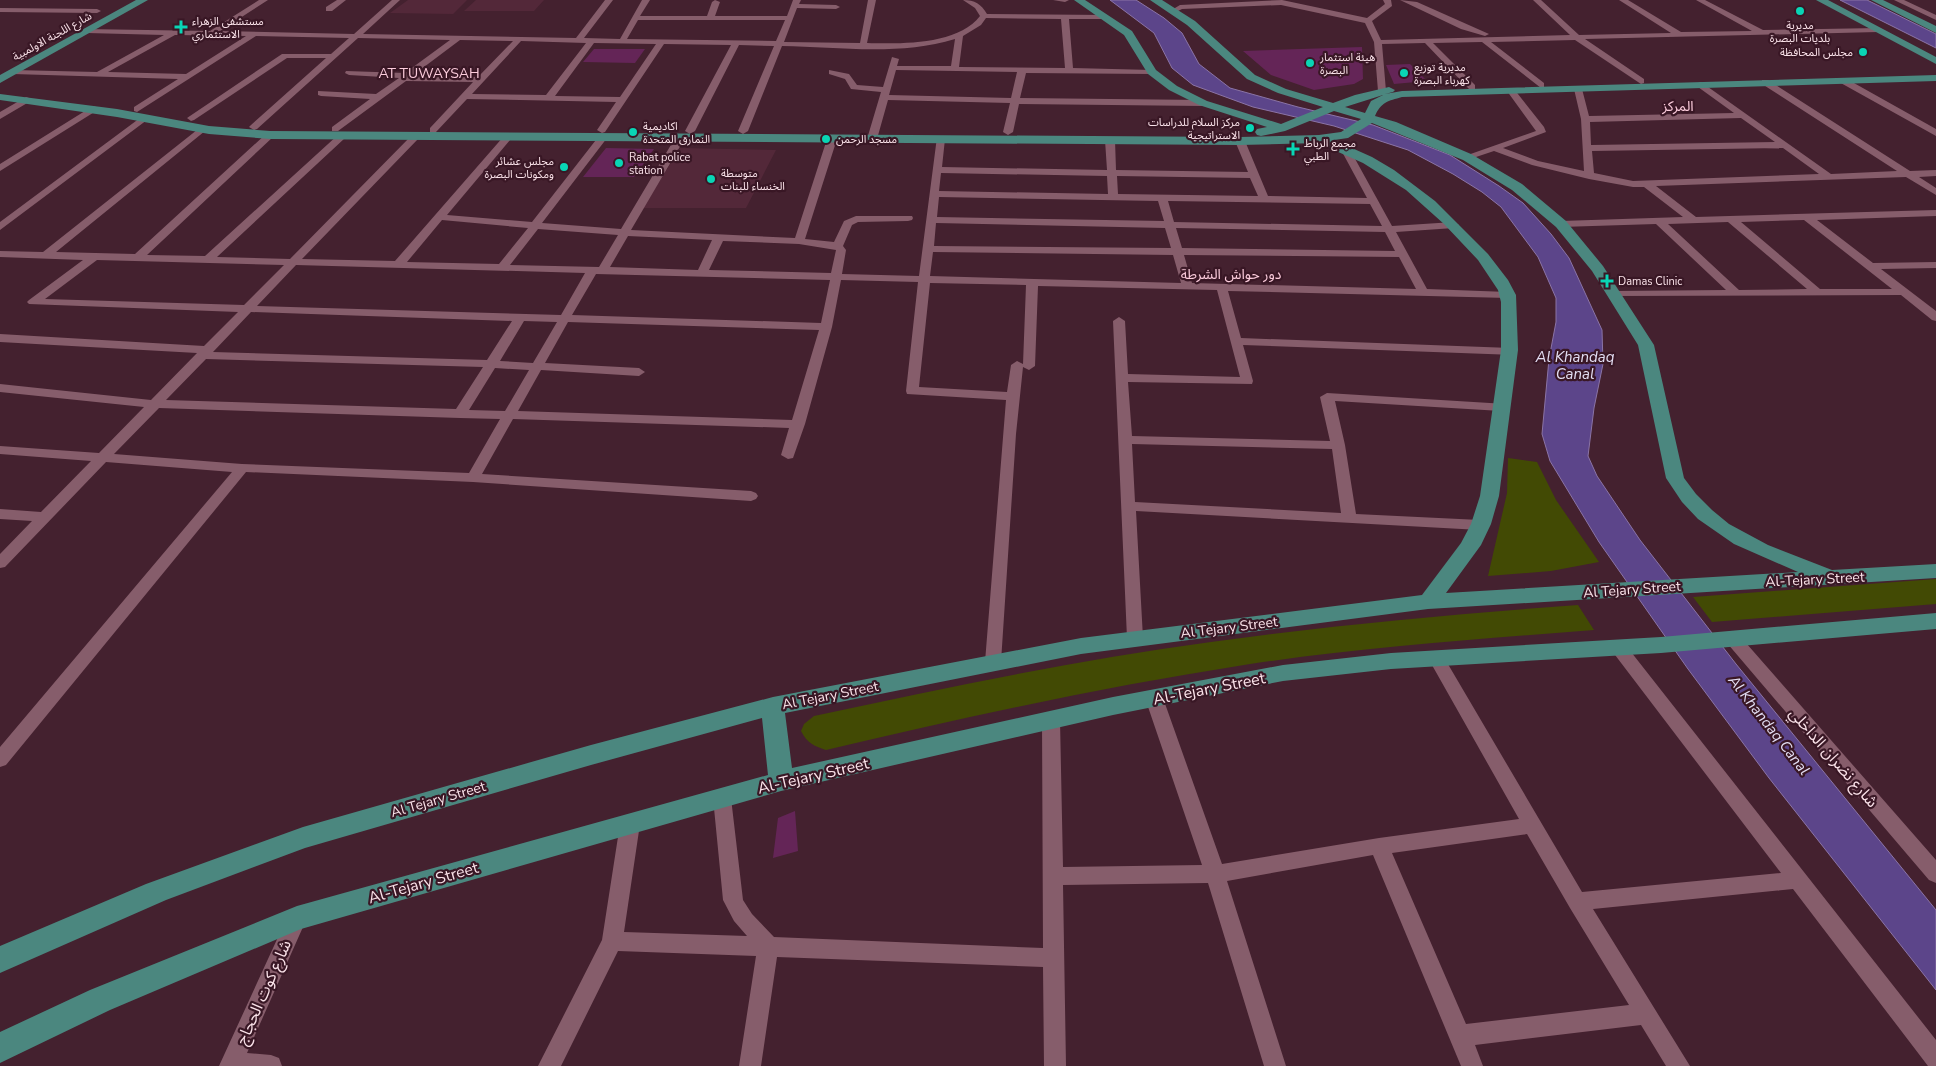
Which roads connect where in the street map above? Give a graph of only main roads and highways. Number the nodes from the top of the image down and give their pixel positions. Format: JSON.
{"nodes":[{"id":1,"x":143,"y":0,"type":"edge"},
{"id":2,"x":1079,"y":0,"type":"edge"},
{"id":3,"x":1155,"y":0,"type":"edge"},
{"id":4,"x":1821,"y":0,"type":"edge"},
{"id":5,"x":1876,"y":0,"type":"edge"},
{"id":6,"x":100,"y":9,"type":"road end"},
{"id":7,"x":83,"y":19,"type":"road end"},
{"id":8,"x":1936,"y":30,"type":"edge"},
{"id":9,"x":1936,"y":61,"type":"edge"},
{"id":10,"x":1936,"y":72,"type":"edge"},
{"id":11,"x":1936,"y":78,"type":"edge"},
{"id":12,"x":0,"y":80,"type":"edge"},
{"id":13,"x":1644,"y":84,"type":"junction"},
{"id":14,"x":0,"y":88,"type":"edge"},
{"id":15,"x":1505,"y":90,"type":"junction"},
{"id":16,"x":0,"y":97,"type":"edge"},
{"id":17,"x":1331,"y":109,"type":"junction"},
{"id":18,"x":1230,"y":112,"type":"junction"},
{"id":19,"x":140,"y":114,"type":"junction"},
{"id":20,"x":1367,"y":119,"type":"junction"},
{"id":21,"x":221,"y":124,"type":"junction"},
{"id":22,"x":1287,"y":126,"type":"junction"},
{"id":23,"x":205,"y":129,"type":"junction"},
{"id":24,"x":338,"y":133,"type":"junction"},
{"id":25,"x":1236,"y":133,"type":"junction"},
{"id":26,"x":685,"y":134,"type":"junction"},
{"id":27,"x":501,"y":135,"type":"junction"},
{"id":28,"x":873,"y":135,"type":"junction"},
{"id":29,"x":1319,"y":139,"type":"junction"},
{"id":30,"x":1345,"y":142,"type":"junction"},
{"id":31,"x":1936,"y":572,"type":"edge"},
{"id":32,"x":1832,"y":578,"type":"junction"},
{"id":33,"x":1694,"y":585,"type":"joint"},
{"id":34,"x":1428,"y":602,"type":"junction"},
{"id":35,"x":1936,"y":621,"type":"edge"},
{"id":36,"x":773,"y":706,"type":"junction"},
{"id":37,"x":781,"y":781,"type":"junction"},
{"id":38,"x":0,"y":960,"type":"edge"},
{"id":39,"x":0,"y":1048,"type":"edge"}],
"edges":[{"from":1,"to":12,"type":"main road","name":"شارع اللجنة الاولمبية"},
{"from":2,"to":18,"type":"main road"},
{"from":3,"to":17,"type":"main road"},
{"from":4,"to":9,"type":"main road"},
{"from":5,"to":8,"type":"main road"},
{"from":6,"to":7,"type":"main road","name":"شارع اللجنة الاولمبية"},
{"from":10,"to":13,"type":"main road"},
{"from":11,"to":13,"type":"main road"},
{"from":13,"to":15,"type":"main road"},
{"from":13,"to":15,"type":"main road"},
{"from":14,"to":19,"type":"main road"},
{"from":15,"to":17,"type":"main road"},
{"from":15,"to":20,"type":"main road"},
{"from":16,"to":19,"type":"main road"},
{"from":17,"to":20,"type":"main road"},
{"from":17,"to":22,"type":"main road"},
{"from":18,"to":22,"type":"main road"},
{"from":18,"to":25,"type":"main road"},
{"from":19,"to":21,"type":"main road"},
{"from":19,"to":23,"type":"main road"},
{"from":20,"to":30,"type":"main road"},
{"from":20,"to":32,"type":"main road"},
{"from":21,"to":23,"type":"main road"},
{"from":21,"to":24,"type":"main road"},
{"from":22,"to":25,"type":"main road"},
{"from":22,"to":29,"type":"main road"},
{"from":23,"to":24,"type":"main road"},
{"from":24,"to":27,"type":"main road"},
{"from":24,"to":27,"type":"main road"},
{"from":25,"to":28,"type":"main road"},
{"from":25,"to":28,"type":"main road"},
{"from":25,"to":29,"type":"main road"},
{"from":26,"to":27,"type":"main road"},
{"from":26,"to":28,"type":"main road"},
{"from":26,"to":28,"type":"main road"},
{"from":29,"to":30,"type":"main road"},
{"from":30,"to":34,"type":"main road"},
{"from":31,"to":32,"type":"main road","name":"Al-Tejary Street"},
{"from":32,"to":33,"type":"main road","name":"Al-Tejary Street"},
{"from":33,"to":34,"type":"main road","name":"Al Tejary Street"},
{"from":34,"to":36,"type":"main road","name":"Al Tejary Street"},
{"from":35,"to":37,"type":"main road","name":"Al-Tejary Street"},
{"from":36,"to":37,"type":"main road"},
{"from":36,"to":38,"type":"main road","name":"Al Tejary Street"},
{"from":37,"to":39,"type":"main road","name":"Al-Tejary Street"}]}
